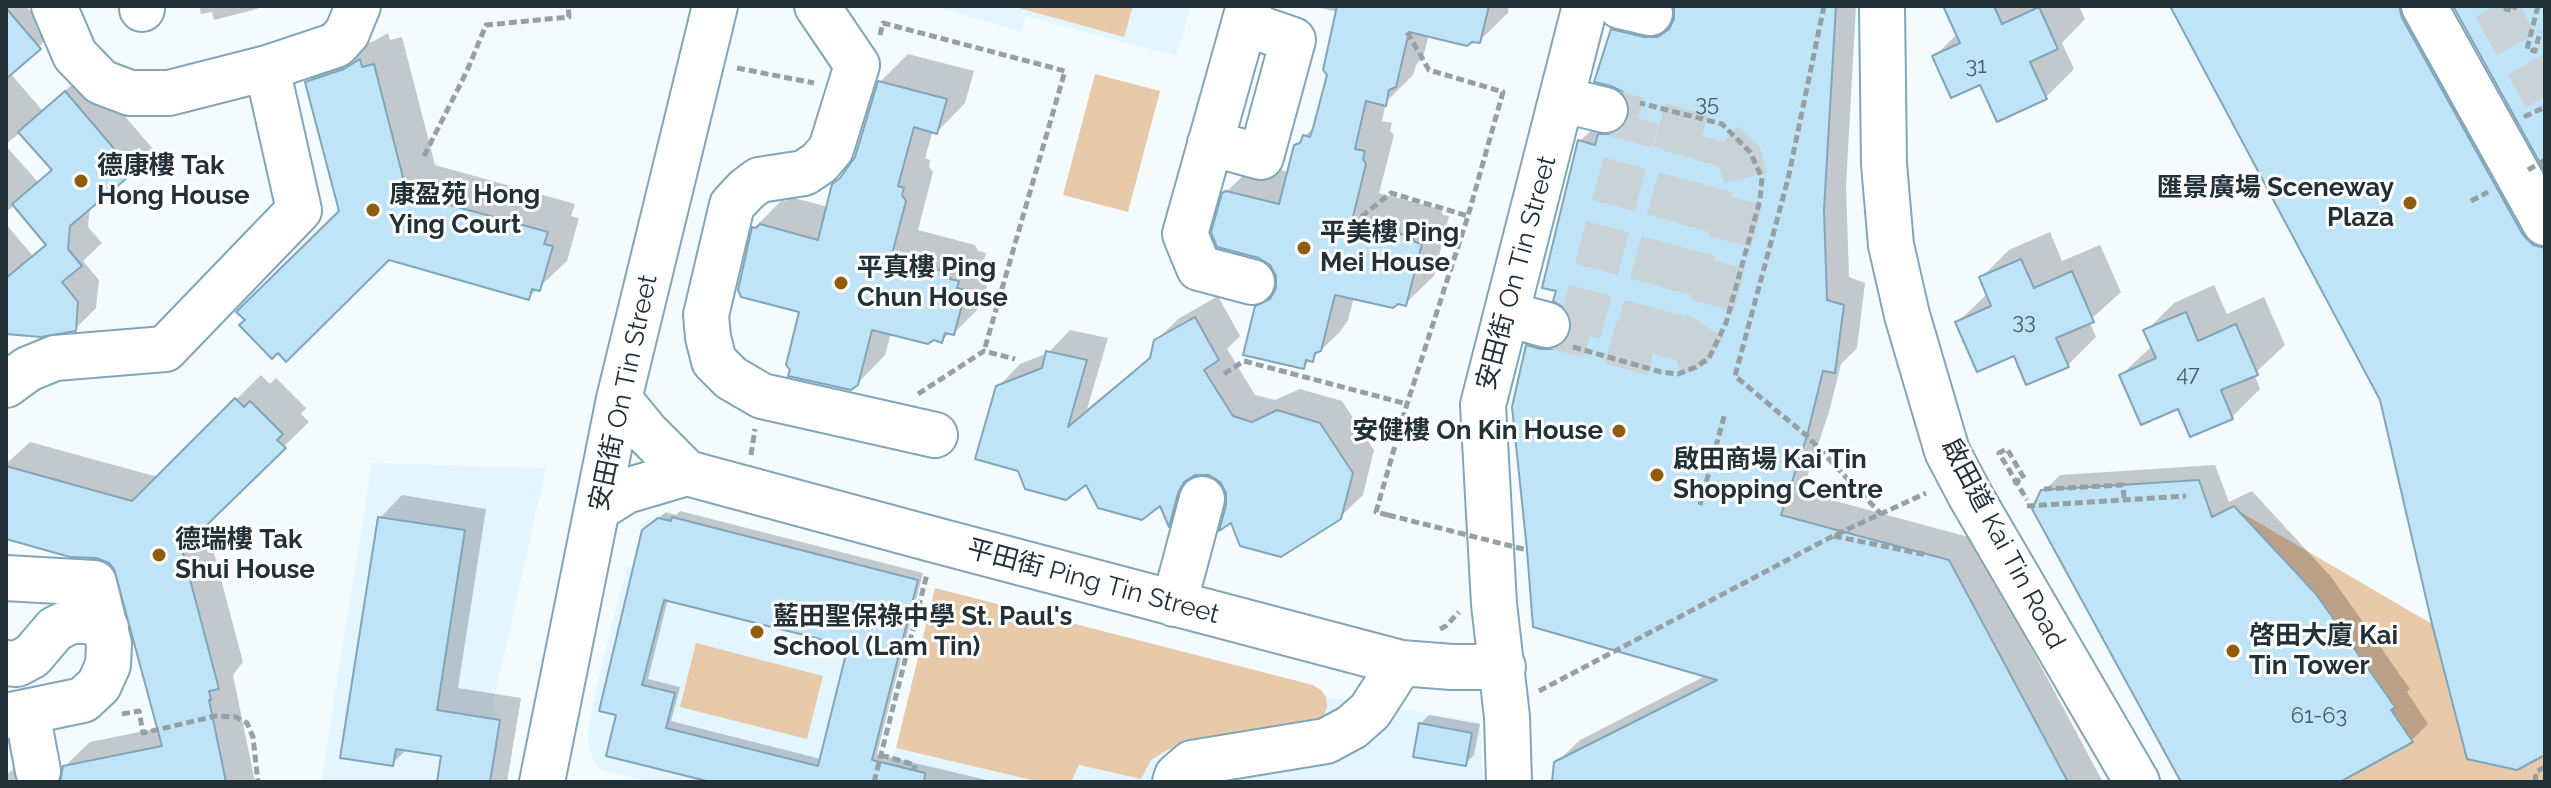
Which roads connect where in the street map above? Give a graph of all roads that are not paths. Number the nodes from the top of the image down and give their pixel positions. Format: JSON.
{"nodes":[{"id":1,"x":54,"y":6,"type":"edge"},
{"id":2,"x":358,"y":6,"type":"edge"},
{"id":3,"x":715,"y":6,"type":"edge"},
{"id":4,"x":817,"y":6,"type":"edge"},
{"id":5,"x":1585,"y":6,"type":"edge"},
{"id":6,"x":1882,"y":6,"type":"edge"},
{"id":7,"x":2424,"y":6,"type":"edge"},
{"id":8,"x":1246,"y":14,"type":"edge"},
{"id":9,"x":267,"y":68,"type":"junction"},
{"id":10,"x":1563,"y":100,"type":"junction"},
{"id":11,"x":1617,"y":105,"type":"tunnel mouth"},
{"id":12,"x":2545,"y":223,"type":"edge"},
{"id":13,"x":1252,"y":282,"type":"dead end"},
{"id":14,"x":6,"y":385,"type":"edge"},
{"id":15,"x":619,"y":399,"type":"junction"},
{"id":16,"x":935,"y":435,"type":"dead end"},
{"id":17,"x":687,"y":473,"type":"junction"},
{"id":18,"x":1202,"y":499,"type":"dead end"},
{"id":19,"x":599,"y":508,"type":"junction"},
{"id":20,"x":6,"y":578,"type":"edge"},
{"id":21,"x":1174,"y":604,"type":"junction"},
{"id":22,"x":106,"y":628,"type":"junction"},
{"id":23,"x":6,"y":663,"type":"edge"},
{"id":24,"x":1401,"y":663,"type":"junction"},
{"id":25,"x":1520,"y":679,"type":"junction"},
{"id":26,"x":26,"y":735,"type":"edge"},
{"id":27,"x":542,"y":782,"type":"edge"},
{"id":28,"x":1175,"y":782,"type":"edge"},
{"id":29,"x":1509,"y":782,"type":"edge"},
{"id":30,"x":2137,"y":782,"type":"edge"}],
"edges":[{"from":1,"to":9,"type":"street"},
{"from":2,"to":9,"type":"street"},
{"from":3,"to":15,"type":"street","name":"安田街 On Tin Street"},
{"from":4,"to":16,"type":"street"},
{"from":5,"to":10,"type":"street","name":"安田街 On Tin Street"},
{"from":6,"to":30,"type":"street","name":"啟田道 Kai Tin Road"},
{"from":7,"to":12,"type":"street"},
{"from":8,"to":13,"type":"street"},
{"from":9,"to":14,"type":"street"},
{"from":10,"to":11,"type":"street"},
{"from":10,"to":25,"type":"street","name":"安田街 On Tin Street"},
{"from":15,"to":17,"type":"street","name":"平田街 Ping Tin Street"},
{"from":15,"to":19,"type":"street","name":"安田街 On Tin Street"},
{"from":17,"to":19,"type":"street"},
{"from":17,"to":21,"type":"street","name":"平田街 Ping Tin Street"},
{"from":18,"to":21,"type":"street"},
{"from":19,"to":27,"type":"street","name":"安田街 On Tin Street"},
{"from":20,"to":22,"type":"street"},
{"from":21,"to":24,"type":"street","name":"平田街 Ping Tin Street"},
{"from":22,"to":23,"type":"street"},
{"from":22,"to":26,"type":"street"},
{"from":24,"to":25,"type":"street","name":"平田街 Ping Tin Street"},
{"from":24,"to":28,"type":"street"},
{"from":25,"to":29,"type":"street","name":"安田街 On Tin Street"}]}
